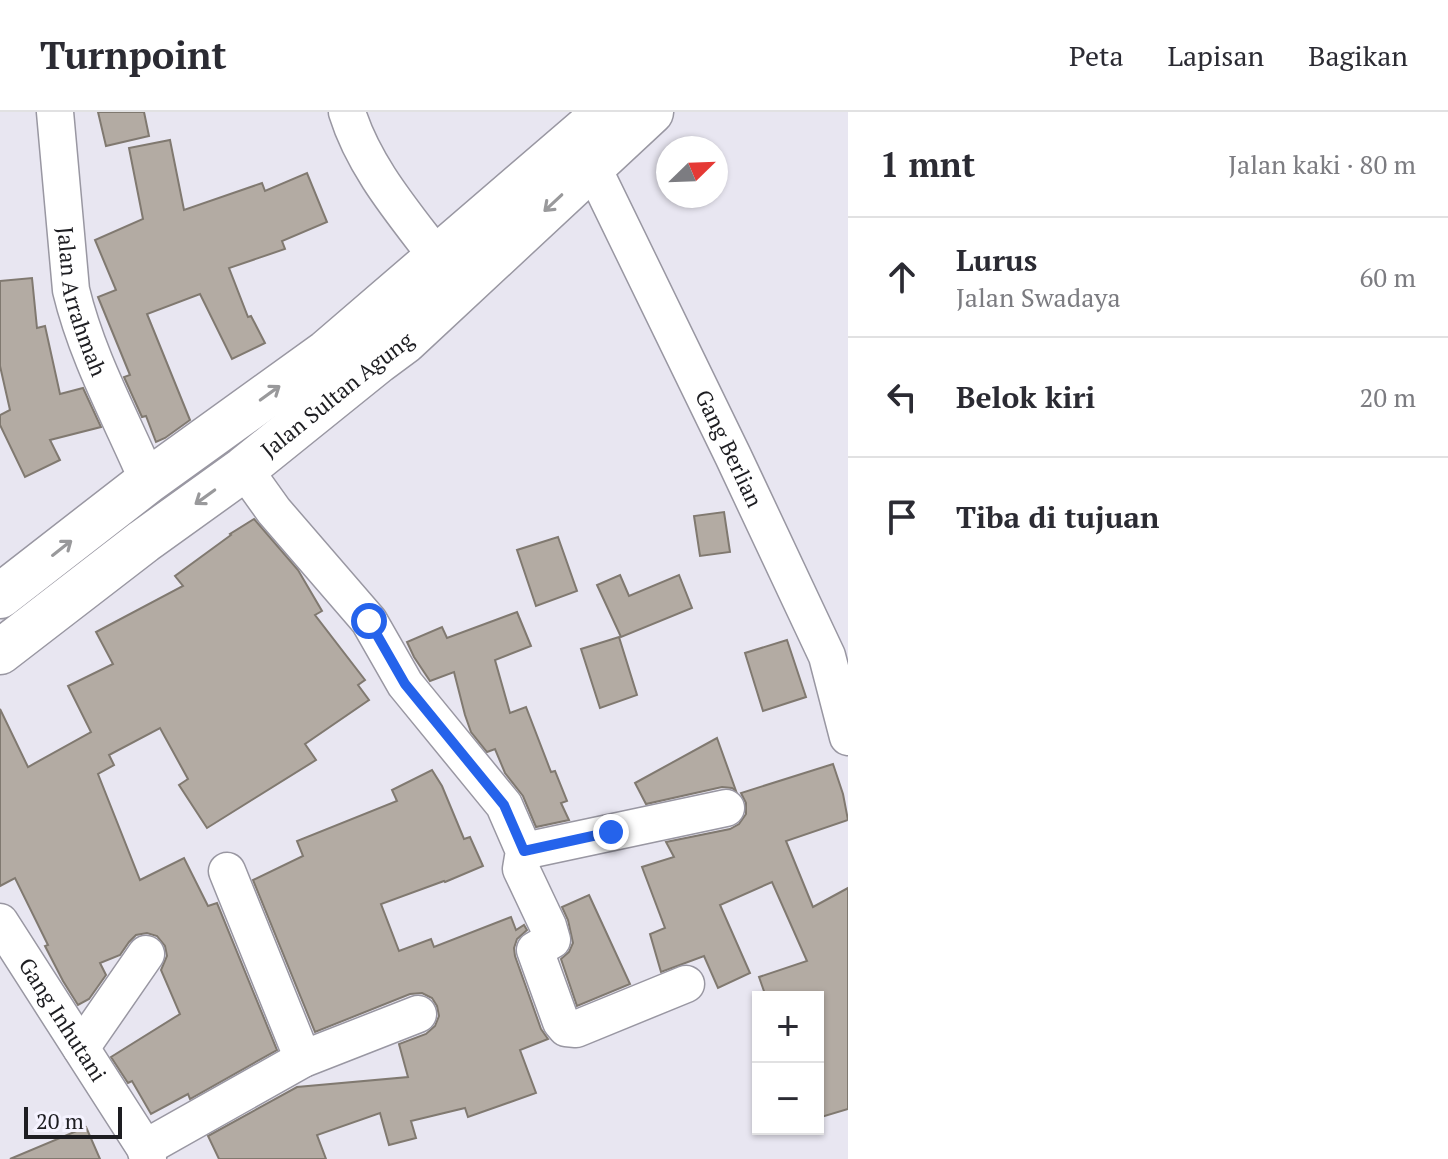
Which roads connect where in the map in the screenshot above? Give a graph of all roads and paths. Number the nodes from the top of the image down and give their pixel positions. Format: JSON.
{"nodes":[{"id":1,"x":55,"y":112,"type":"edge"},
{"id":2,"x":347,"y":112,"type":"edge"},
{"id":3,"x":606,"y":112,"type":"edge"},
{"id":4,"x":651,"y":112,"type":"edge"},
{"id":5,"x":592,"y":166,"type":"junction"},
{"id":6,"x":437,"y":257,"type":"junction"},
{"id":7,"x":244,"y":469,"type":"junction"},
{"id":8,"x":148,"y":481,"type":"junction"},
{"id":9,"x":0,"y":596,"type":"edge"},
{"id":10,"x":0,"y":652,"type":"edge"},
{"id":11,"x":848,"y":737,"type":"edge"},
{"id":12,"x":726,"y":808,"type":"dead end"},
{"id":13,"x":524,"y":851,"type":"junction"},
{"id":14,"x":227,"y":871,"type":"dead end"},
{"id":15,"x":0,"y":922,"type":"edge"},
{"id":16,"x":146,"y":954,"type":"dead end"},
{"id":17,"x":686,"y":984,"type":"dead end"},
{"id":18,"x":418,"y":1014,"type":"dead end"},
{"id":19,"x":81,"y":1048,"type":"junction"},
{"id":20,"x":303,"y":1059,"type":"junction"},
{"id":21,"x":147,"y":1154,"type":"edge"}],
"edges":[{"from":1,"to":8,"type":"street","name":"Jalan Arrahmah"},
{"from":2,"to":6,"type":"street"},
{"from":3,"to":6,"type":"highway","name":"Jalan Sultan Agung"},
{"from":4,"to":5,"type":"highway","name":"Jalan Sultan Agung"},
{"from":5,"to":7,"type":"highway","name":"Jalan Sultan Agung","one_way":true},
{"from":5,"to":11,"type":"street","name":"Gang Berlian"},
{"from":8,"to":6,"type":"highway","name":"Jalan Sultan Agung","one_way":true},
{"from":7,"to":10,"type":"highway","name":"Jalan Sultan Agung","one_way":true},
{"from":7,"to":13,"type":"street"},
{"from":9,"to":8,"type":"highway","name":"Jalan Sultan Agung","one_way":true},
{"from":12,"to":13,"type":"street"},
{"from":13,"to":17,"type":"street"},
{"from":14,"to":20,"type":"street"},
{"from":15,"to":19,"type":"street","name":"Gang Inhutani"},
{"from":16,"to":19,"type":"street"},
{"from":18,"to":20,"type":"street"},
{"from":19,"to":21,"type":"street","name":"Gang Inhutani"},
{"from":20,"to":21,"type":"street"}]}
